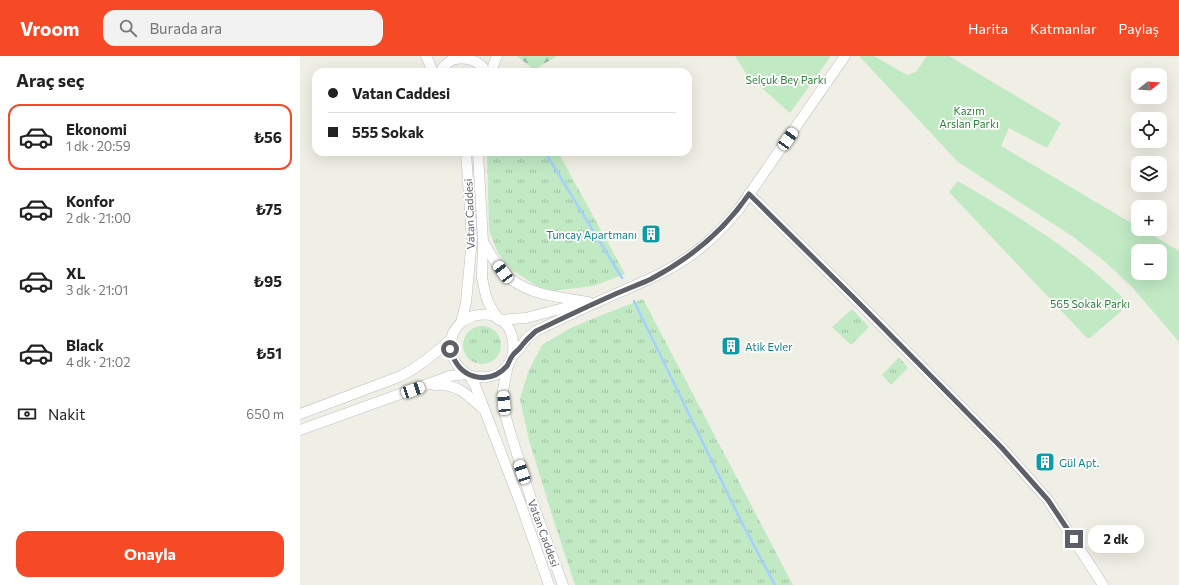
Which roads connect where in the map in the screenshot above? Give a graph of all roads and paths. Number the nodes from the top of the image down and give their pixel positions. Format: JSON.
{"nodes":[{"id":1,"x":426,"y":56,"type":"edge"},
{"id":2,"x":497,"y":56,"type":"edge"},
{"id":3,"x":845,"y":56,"type":"edge"},
{"id":4,"x":463,"y":57,"type":"edge"},
{"id":5,"x":431,"y":68,"type":"edge"},
{"id":6,"x":443,"y":68,"type":"edge"},
{"id":7,"x":483,"y":68,"type":"edge"},
{"id":8,"x":493,"y":68,"type":"edge"},
{"id":9,"x":466,"y":156,"type":"edge"},
{"id":10,"x":478,"y":156,"type":"edge"},
{"id":11,"x":749,"y":194,"type":"junction"},
{"id":12,"x":482,"y":242,"type":"junction"},
{"id":13,"x":610,"y":296,"type":"junction"},
{"id":14,"x":588,"y":302,"type":"junction"},
{"id":15,"x":499,"y":319,"type":"junction"},
{"id":16,"x":461,"y":322,"type":"junction"},
{"id":17,"x":451,"y":339,"type":"junction"},
{"id":18,"x":513,"y":355,"type":"junction"},
{"id":19,"x":508,"y":365,"type":"junction"},
{"id":20,"x":467,"y":374,"type":"junction"},
{"id":21,"x":426,"y":385,"type":"junction"},
{"id":22,"x":484,"y":410,"type":"junction"},
{"id":23,"x":300,"y":414,"type":"edge"},
{"id":24,"x":300,"y":430,"type":"edge"},
{"id":25,"x":549,"y":585,"type":"edge"},
{"id":26,"x":562,"y":585,"type":"edge"},
{"id":27,"x":1103,"y":585,"type":"edge"}],
"edges":[{"from":1,"to":5,"type":"street"},
{"from":2,"to":8,"type":"street"},
{"from":3,"to":11,"type":"street"},
{"from":4,"to":6,"type":"street"},
{"from":4,"to":7,"type":"street"},
{"from":9,"to":16,"type":"street","name":"Vatan Caddesi"},
{"from":10,"to":12,"type":"street","name":"Vatan Caddesi"},
{"from":11,"to":13,"type":"street"},
{"from":11,"to":27,"type":"street"},
{"from":12,"to":14,"type":"street"},
{"from":12,"to":15,"type":"street","name":"Vatan Caddesi"},
{"from":13,"to":14,"type":"street"},
{"from":13,"to":18,"type":"street"},
{"from":14,"to":15,"type":"street"},
{"from":15,"to":16,"type":"street"},
{"from":15,"to":18,"type":"street","name":"Vatan Caddesi"},
{"from":16,"to":17,"type":"street","name":"Vatan Caddesi"},
{"from":17,"to":20,"type":"street","name":"Vatan Caddesi"},
{"from":17,"to":23,"type":"street"},
{"from":18,"to":19,"type":"street","name":"Vatan Caddesi"},
{"from":19,"to":20,"type":"street","name":"Vatan Caddesi"},
{"from":19,"to":26,"type":"street","name":"Vatan Caddesi"},
{"from":20,"to":21,"type":"street"},
{"from":20,"to":22,"type":"street","name":"Vatan Caddesi"},
{"from":21,"to":22,"type":"street"},
{"from":21,"to":24,"type":"street"},
{"from":22,"to":25,"type":"street","name":"Vatan Caddesi"}]}
